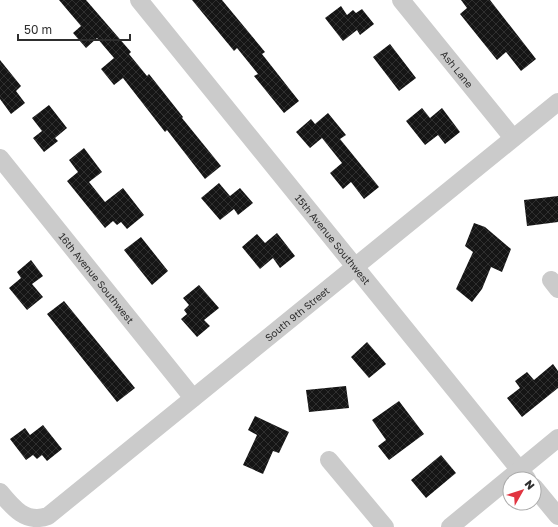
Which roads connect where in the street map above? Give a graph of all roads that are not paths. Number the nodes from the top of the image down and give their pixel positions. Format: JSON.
{"nodes":[{"id":1,"x":139,"y":0,"type":"edge"},
{"id":2,"x":402,"y":0,"type":"edge"},
{"id":3,"x":558,"y":102,"type":"edge"},
{"id":4,"x":513,"y":138,"type":"junction"},
{"id":5,"x":0,"y":158,"type":"edge"},
{"id":6,"x":355,"y":266,"type":"junction"},
{"id":7,"x":193,"y":398,"type":"junction"},
{"id":8,"x":558,"y":438,"type":"edge"},
{"id":9,"x":329,"y":460,"type":"dead end"},
{"id":10,"x":522,"y":471,"type":"edge"},
{"id":11,"x":527,"y":471,"type":"edge"},
{"id":12,"x":502,"y":490,"type":"edge"},
{"id":13,"x":0,"y":492,"type":"edge"},
{"id":14,"x":542,"y":497,"type":"edge"},
{"id":15,"x":558,"y":516,"type":"edge"},
{"id":16,"x":385,"y":527,"type":"edge"},
{"id":17,"x":450,"y":527,"type":"edge"}],
"edges":[{"from":1,"to":6,"type":"street","name":"15th Avenue Southwest"},
{"from":2,"to":4,"type":"street","name":"Ash Lane"},
{"from":3,"to":4,"type":"street","name":"South 9th Street"},
{"from":4,"to":6,"type":"street","name":"South 9th Street"},
{"from":5,"to":7,"type":"street","name":"16th Avenue Southwest"},
{"from":6,"to":7,"type":"street","name":"South 9th Street"},
{"from":6,"to":10,"type":"street","name":"15th Avenue Southwest"},
{"from":7,"to":13,"type":"street","name":"South 9th Street"},
{"from":8,"to":11,"type":"street"},
{"from":9,"to":16,"type":"street"},
{"from":12,"to":17,"type":"street"},
{"from":14,"to":15,"type":"street"}]}
